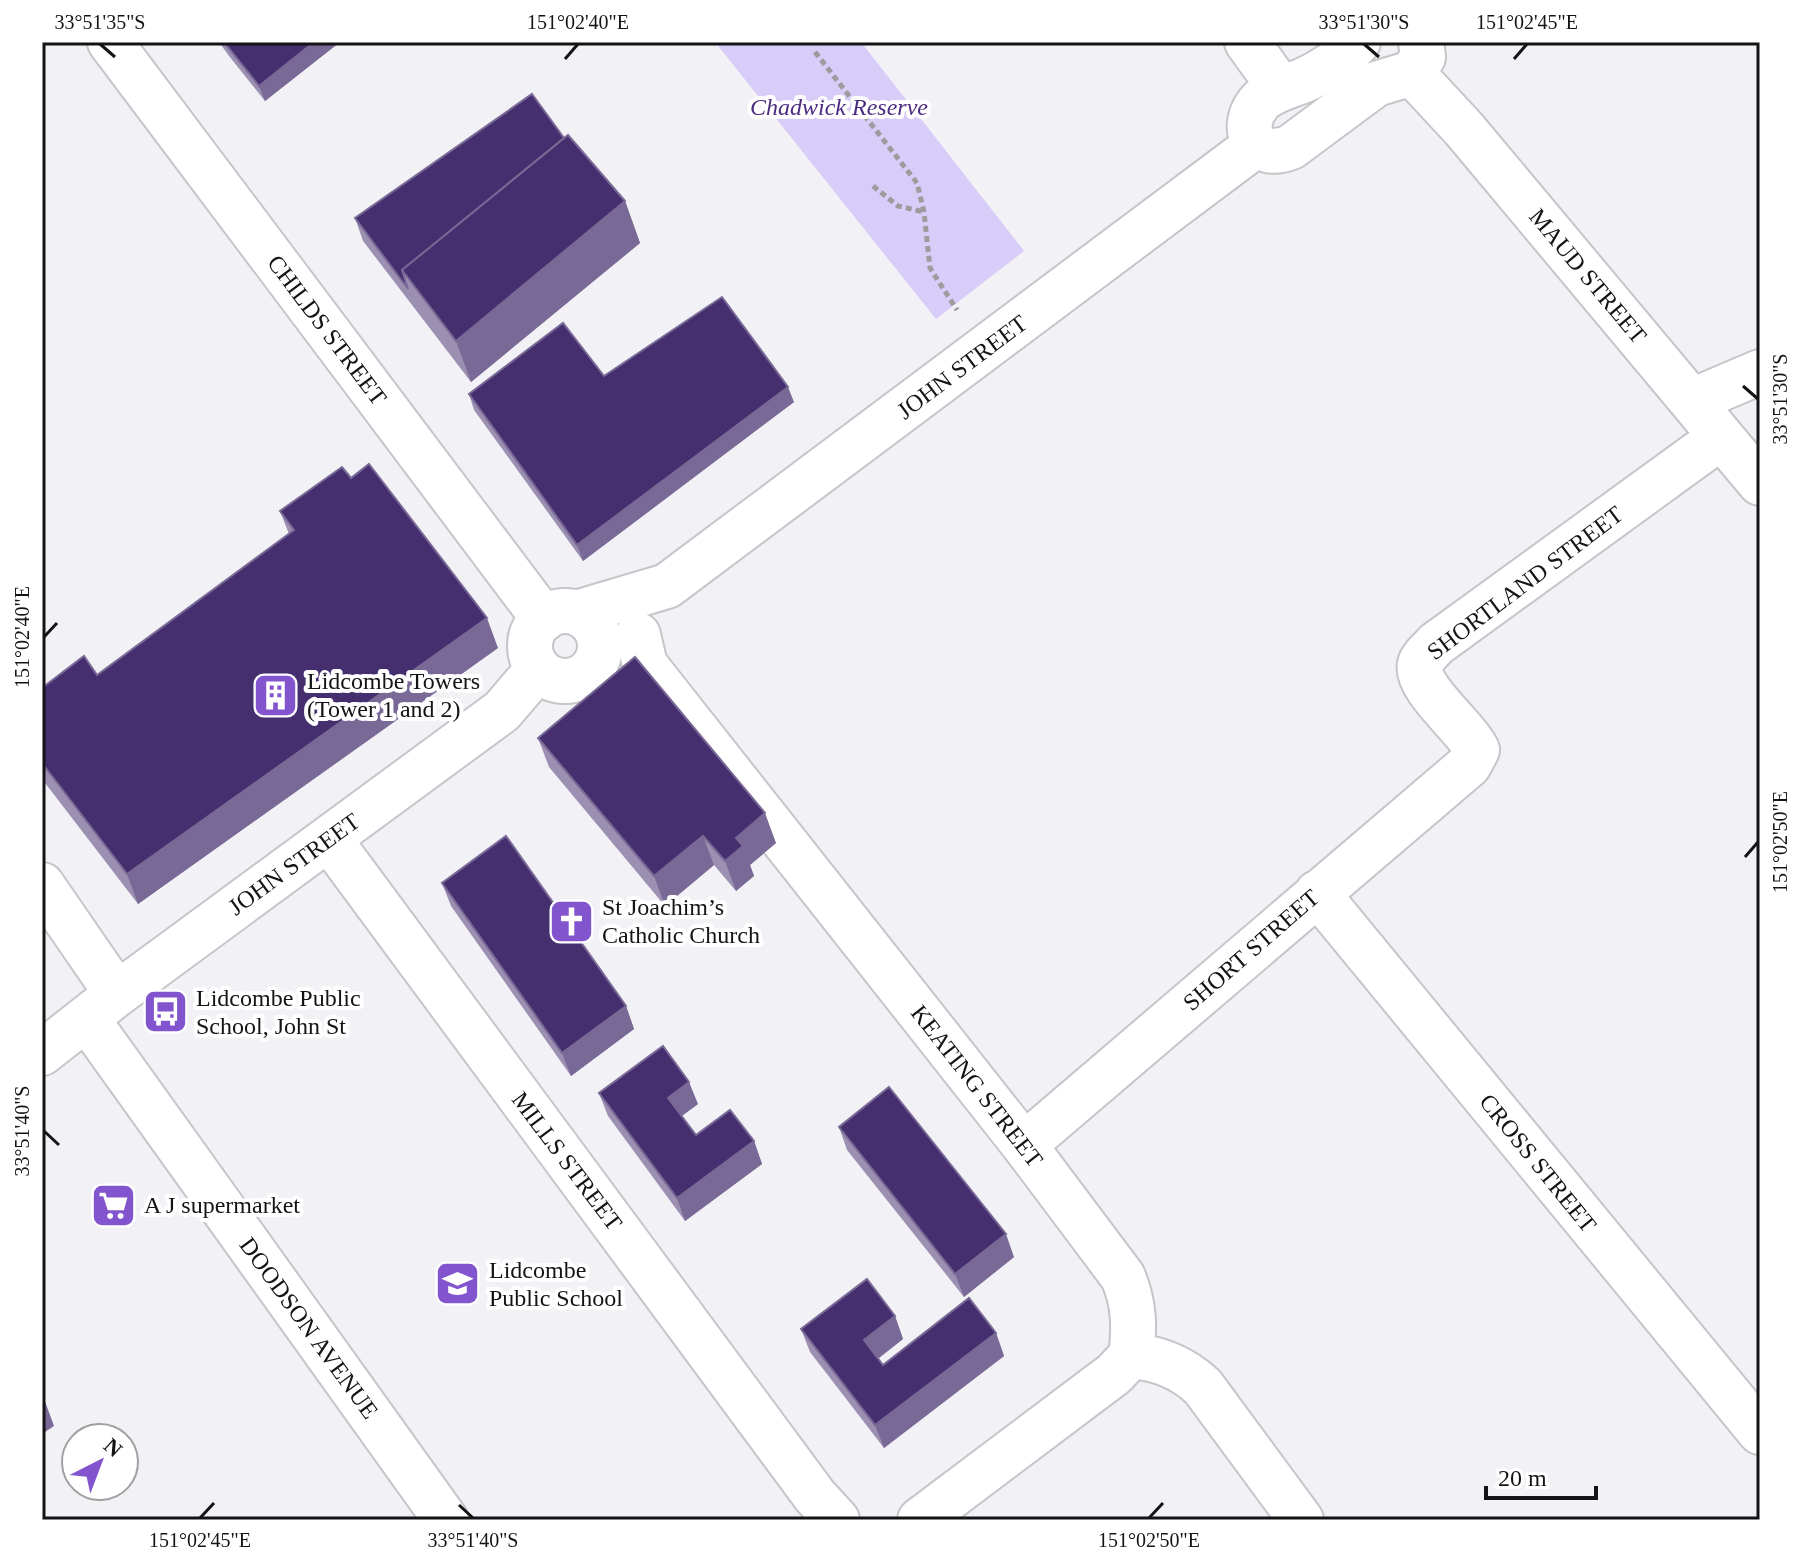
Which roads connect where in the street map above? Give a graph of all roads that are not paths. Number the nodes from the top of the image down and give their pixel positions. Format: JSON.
{"nodes":[{"id":1,"x":110,"y":42,"type":"edge"},
{"id":2,"x":1247,"y":42,"type":"edge"},
{"id":3,"x":1358,"y":42,"type":"edge"},
{"id":4,"x":1416,"y":57,"type":"edge"},
{"id":5,"x":1281,"y":89,"type":"junction"},
{"id":6,"x":1256,"y":145,"type":"junction"},
{"id":7,"x":1760,"y":372,"type":"edge"},
{"id":8,"x":1692,"y":401,"type":"junction"},
{"id":9,"x":1721,"y":437,"type":"junction"},
{"id":10,"x":1760,"y":483,"type":"edge"},
{"id":11,"x":667,"y":586,"type":"junction"},
{"id":12,"x":560,"y":616,"type":"junction"},
{"id":13,"x":638,"y":635,"type":"junction"},
{"id":14,"x":594,"y":666,"type":"junction"},
{"id":15,"x":538,"y":669,"type":"junction"},
{"id":16,"x":1476,"y":755,"type":"joint"},
{"id":17,"x":329,"y":839,"type":"junction"},
{"id":18,"x":42,"y":885,"type":"edge"},
{"id":19,"x":1317,"y":893,"type":"junction"},
{"id":20,"x":102,"y":1006,"type":"junction"},
{"id":21,"x":42,"y":1053,"type":"edge"},
{"id":22,"x":1024,"y":1145,"type":"junction"},
{"id":23,"x":1131,"y":1356,"type":"junction"},
{"id":24,"x":1760,"y":1432,"type":"edge"},
{"id":25,"x":446,"y":1520,"type":"edge"},
{"id":26,"x":837,"y":1520,"type":"edge"},
{"id":27,"x":920,"y":1520,"type":"edge"},
{"id":28,"x":1301,"y":1520,"type":"edge"}],
"edges":[{"from":1,"to":12,"type":"street","name":"CHILDS STREET"},
{"from":2,"to":5,"type":"street"},
{"from":3,"to":5,"type":"street"},
{"from":4,"to":6,"type":"street"},
{"from":4,"to":8,"type":"street","name":"MAUD STREET"},
{"from":5,"to":6,"type":"street"},
{"from":6,"to":11,"type":"street","name":"JOHN STREET"},
{"from":7,"to":8,"type":"street"},
{"from":8,"to":9,"type":"street","name":"MAUD STREET"},
{"from":9,"to":10,"type":"street","name":"MAUD STREET"},
{"from":9,"to":16,"type":"street","name":"SHORTLAND STREET"},
{"from":11,"to":12,"type":"street","name":"JOHN STREET"},
{"from":11,"to":13,"type":"street","name":"JOHN STREET"},
{"from":12,"to":14,"type":"street"},
{"from":12,"to":15,"type":"street"},
{"from":13,"to":14,"type":"street","name":"JOHN STREET"},
{"from":13,"to":22,"type":"street","name":"KEATING STREET"},
{"from":14,"to":15,"type":"street"},
{"from":15,"to":17,"type":"street","name":"JOHN STREET"},
{"from":16,"to":19,"type":"street","name":"SHORT STREET"},
{"from":17,"to":20,"type":"street","name":"JOHN STREET"},
{"from":17,"to":26,"type":"street","name":"MILLS STREET"},
{"from":18,"to":20,"type":"street","name":"DOODSON AVENUE"},
{"from":19,"to":22,"type":"street","name":"SHORT STREET"},
{"from":19,"to":24,"type":"street","name":"CROSS STREET"},
{"from":20,"to":21,"type":"street","name":"JOHN STREET"},
{"from":20,"to":25,"type":"street","name":"DOODSON AVENUE"},
{"from":22,"to":23,"type":"street","name":"KEATING STREET"},
{"from":23,"to":27,"type":"street"},
{"from":23,"to":28,"type":"street"}]}
